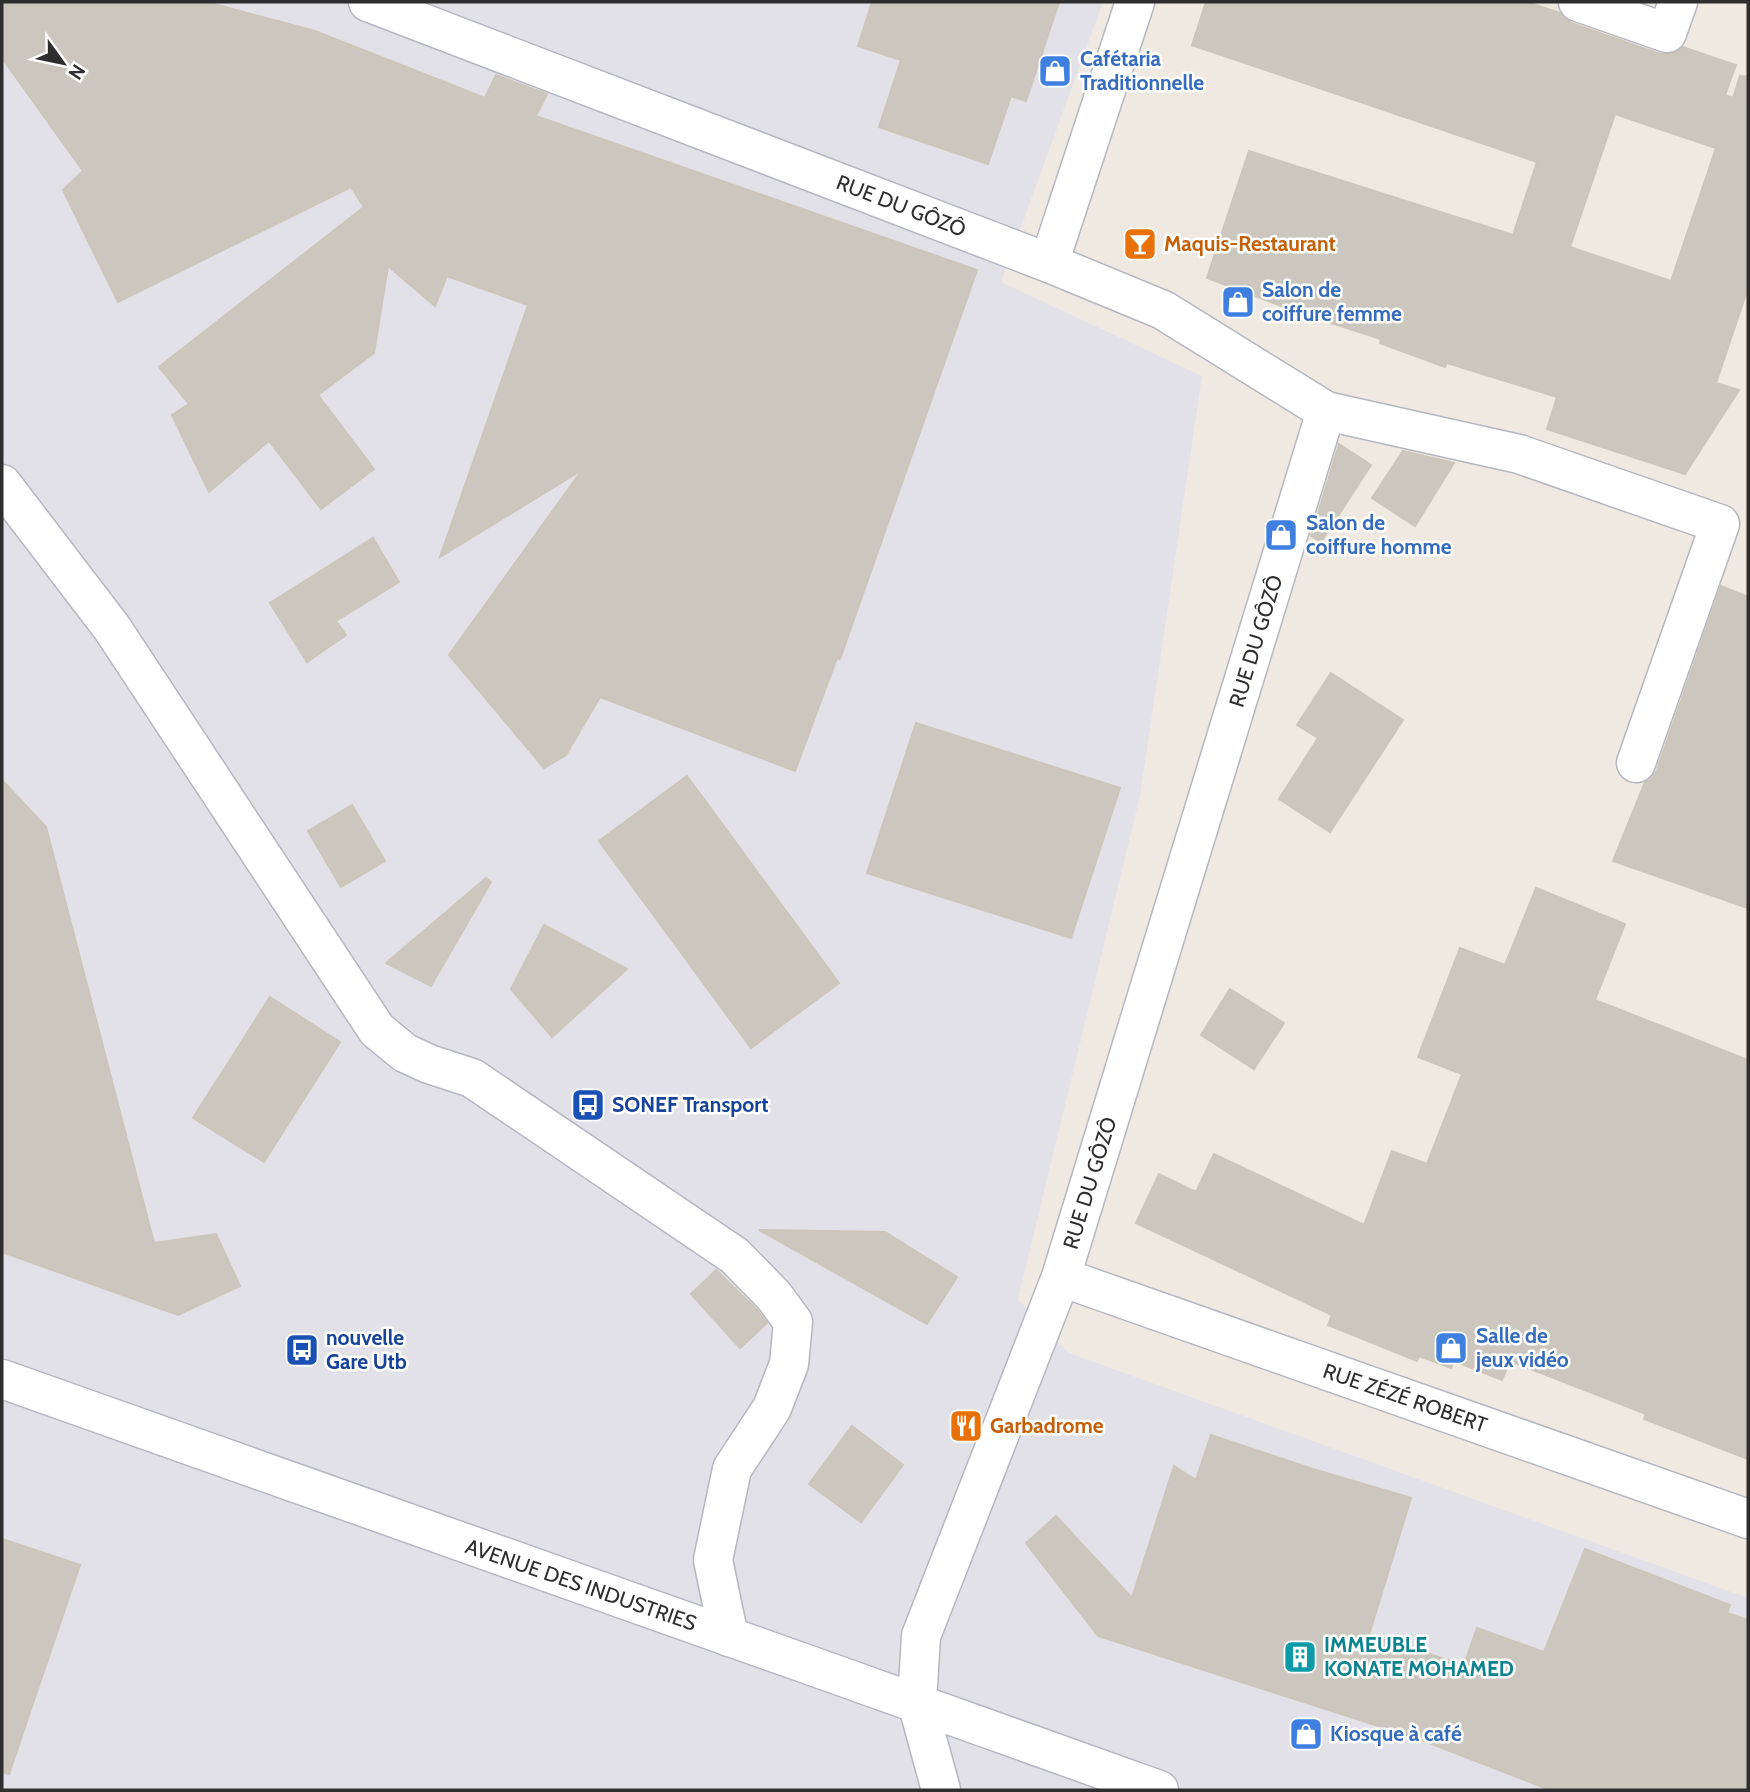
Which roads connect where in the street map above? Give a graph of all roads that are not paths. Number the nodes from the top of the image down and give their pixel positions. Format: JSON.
{"nodes":[{"id":1,"x":368,"y":2,"type":"edge"},
{"id":2,"x":1135,"y":2,"type":"edge"},
{"id":3,"x":1578,"y":2,"type":"edge"},
{"id":4,"x":1678,"y":2,"type":"edge"},
{"id":5,"x":1049,"y":263,"type":"junction"},
{"id":6,"x":1326,"y":411,"type":"junction"},
{"id":7,"x":2,"y":484,"type":"edge"},
{"id":8,"x":1636,"y":763,"type":"dead end"},
{"id":9,"x":1061,"y":1277,"type":"junction"},
{"id":10,"x":2,"y":1379,"type":"edge"},
{"id":11,"x":1748,"y":1519,"type":"edge"},
{"id":12,"x":729,"y":1637,"type":"junction"},
{"id":13,"x":916,"y":1702,"type":"junction"},
{"id":14,"x":941,"y":1790,"type":"edge"},
{"id":15,"x":1159,"y":1790,"type":"edge"}],
"edges":[{"from":1,"to":5,"type":"street","name":"RUE DU GÔZÔ"},
{"from":2,"to":5,"type":"street"},
{"from":3,"to":4,"type":"street"},
{"from":5,"to":6,"type":"street","name":"RUE DU GÔZÔ"},
{"from":6,"to":8,"type":"street"},
{"from":6,"to":9,"type":"street","name":"RUE DU GÔZÔ"},
{"from":7,"to":12,"type":"street"},
{"from":9,"to":11,"type":"street","name":"RUE ZÉZÉ ROBERT"},
{"from":9,"to":13,"type":"street","name":"RUE DU GÔZÔ"},
{"from":10,"to":12,"type":"street","name":"AVENUE DES INDUSTRIES"},
{"from":12,"to":13,"type":"street","name":"AVENUE DES INDUSTRIES"},
{"from":13,"to":14,"type":"street"},
{"from":13,"to":15,"type":"street","name":"AVENUE DES INDUSTRIES"}]}
